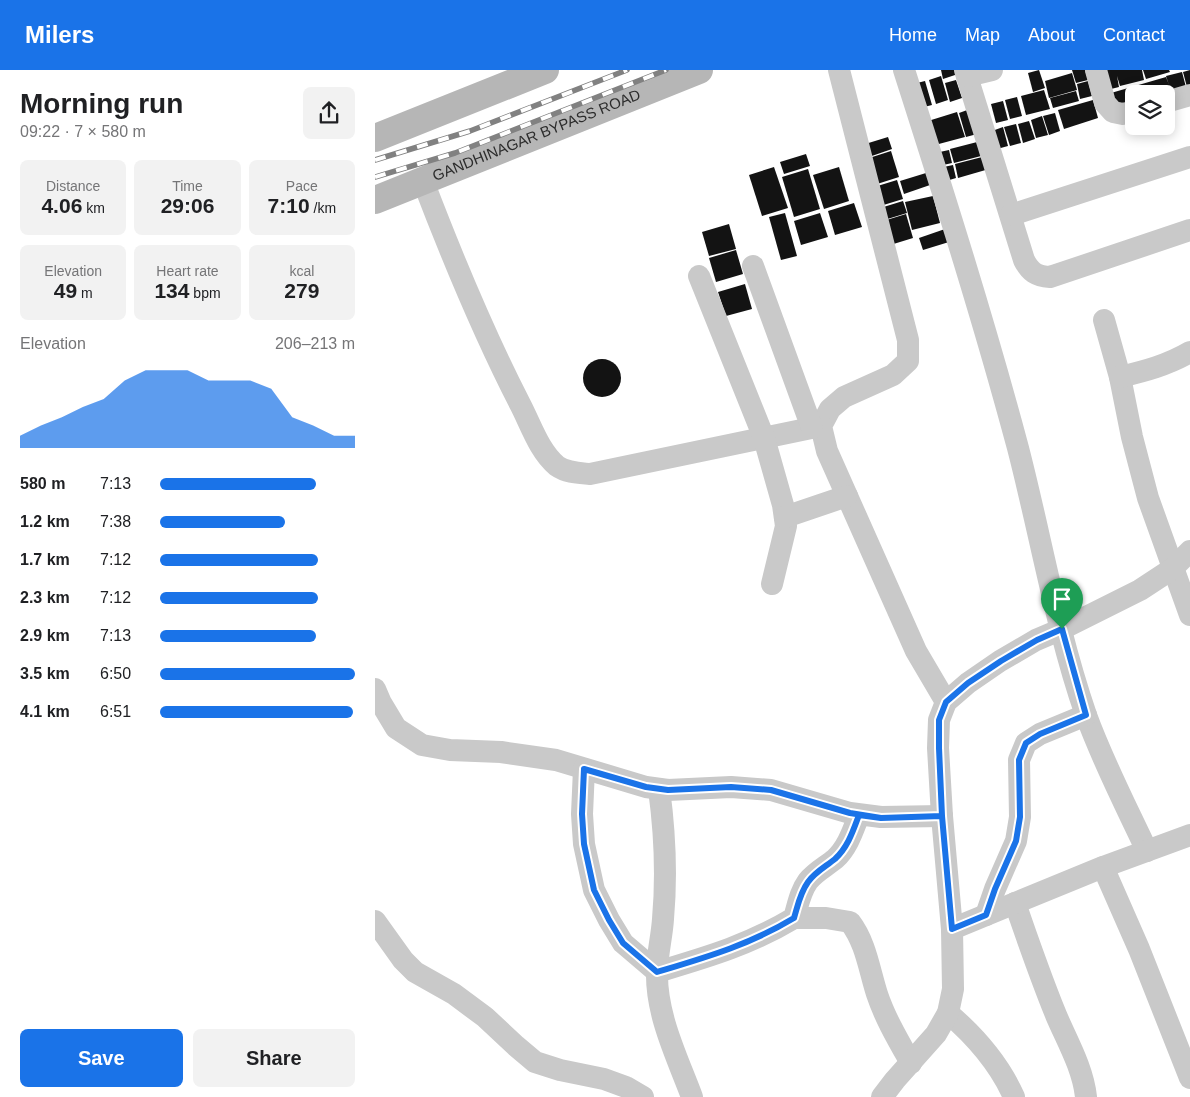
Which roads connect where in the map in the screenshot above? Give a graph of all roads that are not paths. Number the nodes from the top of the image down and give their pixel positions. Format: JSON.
{"nodes":[{"id":1,"x":545,"y":70,"type":"edge"},
{"id":2,"x":699,"y":70,"type":"edge"},
{"id":3,"x":839,"y":70,"type":"edge"},
{"id":4,"x":904,"y":70,"type":"edge"},
{"id":5,"x":992,"y":70,"type":"edge"},
{"id":6,"x":1096,"y":70,"type":"edge"},
{"id":7,"x":966,"y":73,"type":"edge"},
{"id":8,"x":1190,"y":95,"type":"edge"},
{"id":9,"x":1175,"y":99,"type":"edge"},
{"id":10,"x":1125,"y":113,"type":"edge"},
{"id":11,"x":375,"y":138,"type":"edge"},
{"id":12,"x":1190,"y":157,"type":"edge"},
{"id":13,"x":423,"y":182,"type":"junction"},
{"id":14,"x":375,"y":200,"type":"edge"},
{"id":15,"x":1011,"y":215,"type":"junction"},
{"id":16,"x":1190,"y":230,"type":"edge"},
{"id":17,"x":753,"y":266,"type":"dead end"},
{"id":18,"x":699,"y":276,"type":"dead end"},
{"id":19,"x":1104,"y":320,"type":"dead end"},
{"id":20,"x":1190,"y":352,"type":"edge"},
{"id":21,"x":1120,"y":377,"type":"junction"},
{"id":22,"x":816,"y":427,"type":"junction"},
{"id":23,"x":764,"y":438,"type":"junction"},
{"id":24,"x":847,"y":496,"type":"junction"},
{"id":25,"x":785,"y":517,"type":"junction"},
{"id":26,"x":1190,"y":551,"type":"edge"},
{"id":27,"x":1172,"y":569,"type":"junction"},
{"id":28,"x":772,"y":584,"type":"dead end"},
{"id":29,"x":1190,"y":615,"type":"edge"},
{"id":30,"x":1062,"y":629,"type":"junction"},
{"id":31,"x":375,"y":689,"type":"edge"},
{"id":32,"x":946,"y":702,"type":"junction"},
{"id":33,"x":1086,"y":715,"type":"junction"},
{"id":34,"x":584,"y":769,"type":"junction"},
{"id":35,"x":659,"y":789,"type":"junction"},
{"id":36,"x":859,"y":815,"type":"junction"},
{"id":37,"x":942,"y":816,"type":"junction"},
{"id":38,"x":1190,"y":835,"type":"edge"},
{"id":39,"x":1147,"y":850,"type":"junction"},
{"id":40,"x":1103,"y":867,"type":"junction"},
{"id":41,"x":1015,"y":903,"type":"junction"},
{"id":42,"x":986,"y":915,"type":"junction"},
{"id":43,"x":794,"y":918,"type":"junction"},
{"id":44,"x":375,"y":921,"type":"edge"},
{"id":45,"x":952,"y":929,"type":"junction"},
{"id":46,"x":657,"y":972,"type":"junction"},
{"id":47,"x":948,"y":1013,"type":"junction"},
{"id":48,"x":911,"y":1063,"type":"junction"},
{"id":49,"x":1190,"y":1078,"type":"edge"},
{"id":50,"x":643,"y":1097,"type":"edge"},
{"id":51,"x":692,"y":1097,"type":"edge"},
{"id":52,"x":882,"y":1097,"type":"edge"},
{"id":53,"x":1014,"y":1097,"type":"edge"},
{"id":54,"x":1086,"y":1097,"type":"edge"}],
"edges":[{"from":1,"to":11,"type":"main road"},
{"from":2,"to":13,"type":"main road","name":"GANDHINAGAR BYPASS ROAD"},
{"from":3,"to":22,"type":"street"},
{"from":4,"to":30,"type":"street"},
{"from":5,"to":7,"type":"street"},
{"from":6,"to":10,"type":"street"},
{"from":7,"to":15,"type":"street"},
{"from":8,"to":9,"type":"street"},
{"from":12,"to":15,"type":"street"},
{"from":13,"to":14,"type":"main road","name":"GANDHINAGAR BYPASS ROAD"},
{"from":13,"to":23,"type":"street"},
{"from":15,"to":16,"type":"street"},
{"from":17,"to":22,"type":"street"},
{"from":18,"to":23,"type":"street"},
{"from":19,"to":21,"type":"street"},
{"from":20,"to":21,"type":"street"},
{"from":21,"to":27,"type":"street"},
{"from":22,"to":23,"type":"street"},
{"from":22,"to":24,"type":"street"},
{"from":23,"to":25,"type":"street"},
{"from":24,"to":25,"type":"street"},
{"from":24,"to":32,"type":"street"},
{"from":25,"to":28,"type":"street"},
{"from":26,"to":27,"type":"street"},
{"from":27,"to":29,"type":"street"},
{"from":27,"to":30,"type":"street"},
{"from":30,"to":32,"type":"street"},
{"from":30,"to":33,"type":"street"},
{"from":31,"to":34,"type":"street"},
{"from":32,"to":37,"type":"street"},
{"from":33,"to":39,"type":"street"},
{"from":33,"to":42,"type":"street"},
{"from":34,"to":35,"type":"street"},
{"from":34,"to":46,"type":"street"},
{"from":35,"to":36,"type":"street"},
{"from":35,"to":46,"type":"street"},
{"from":36,"to":37,"type":"street"},
{"from":36,"to":43,"type":"street"},
{"from":37,"to":45,"type":"street"},
{"from":38,"to":39,"type":"street"},
{"from":39,"to":40,"type":"street"},
{"from":40,"to":41,"type":"street"},
{"from":40,"to":49,"type":"street"},
{"from":41,"to":42,"type":"street"},
{"from":41,"to":54,"type":"street"},
{"from":42,"to":45,"type":"street"},
{"from":43,"to":46,"type":"street"},
{"from":43,"to":48,"type":"street"},
{"from":44,"to":50,"type":"street"},
{"from":45,"to":47,"type":"street"},
{"from":46,"to":51,"type":"street"},
{"from":47,"to":48,"type":"street"},
{"from":47,"to":53,"type":"street"},
{"from":48,"to":52,"type":"street"}]}
